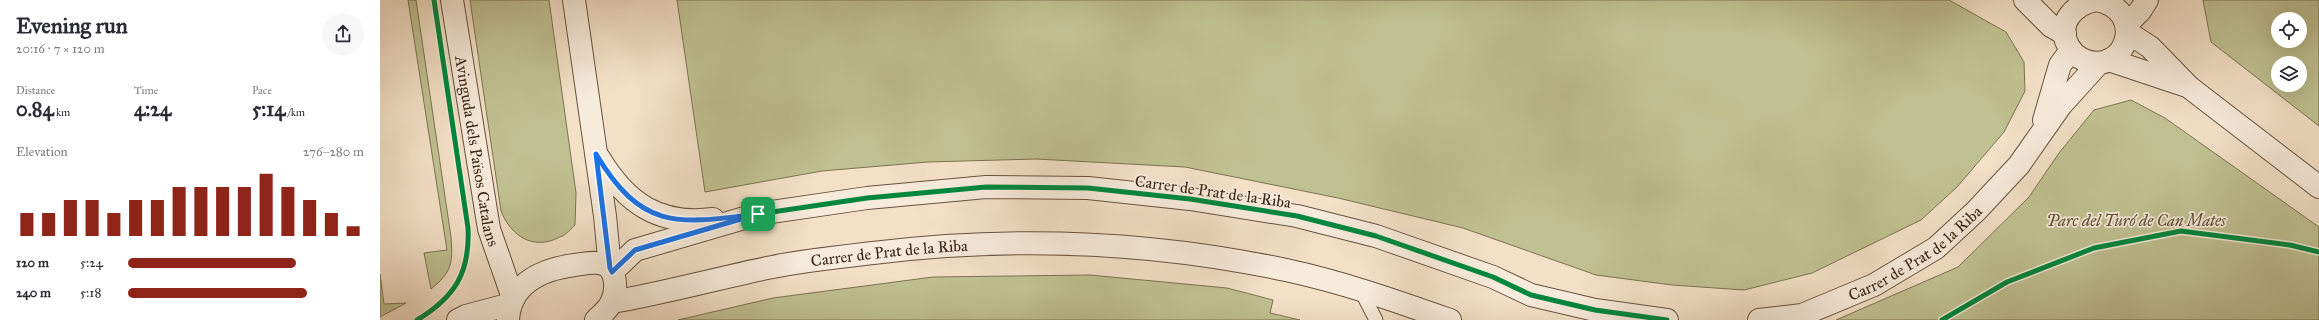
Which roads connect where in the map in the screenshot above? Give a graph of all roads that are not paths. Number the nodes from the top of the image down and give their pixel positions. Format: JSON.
{"nodes":[{"id":1,"x":452,"y":0,"type":"edge"},
{"id":2,"x":574,"y":0,"type":"edge"},
{"id":3,"x":2025,"y":0,"type":"edge"},
{"id":4,"x":2147,"y":0,"type":"edge"},
{"id":5,"x":2095,"y":1,"type":"edge"},
{"id":6,"x":2127,"y":28,"type":"junction"},
{"id":7,"x":2068,"y":42,"type":"junction"},
{"id":8,"x":2104,"y":61,"type":"junction"},
{"id":9,"x":2189,"y":87,"type":"junction"},
{"id":10,"x":2039,"y":136,"type":"junction"},
{"id":11,"x":596,"y":154,"type":"junction"},
{"id":12,"x":2319,"y":187,"type":"edge"},
{"id":13,"x":758,"y":214,"type":"junction"},
{"id":14,"x":611,"y":270,"type":"junction"},
{"id":15,"x":1360,"y":289,"type":"junction"},
{"id":16,"x":612,"y":302,"type":"junction"},
{"id":17,"x":511,"y":307,"type":"edge"},
{"id":18,"x":458,"y":320,"type":"edge"},
{"id":19,"x":596,"y":320,"type":"edge"},
{"id":20,"x":1376,"y":320,"type":"edge"},
{"id":21,"x":1450,"y":320,"type":"edge"},
{"id":22,"x":1667,"y":320,"type":"edge"},
{"id":23,"x":1759,"y":320,"type":"edge"}],
"edges":[{"from":1,"to":17,"type":"street","name":"Avinguda dels Països Catalans"},
{"from":2,"to":11,"type":"street"},
{"from":3,"to":7,"type":"street"},
{"from":4,"to":6,"type":"street"},
{"from":5,"to":6,"type":"street"},
{"from":5,"to":7,"type":"street"},
{"from":6,"to":8,"type":"street"},
{"from":6,"to":9,"type":"street"},
{"from":7,"to":8,"type":"street"},
{"from":7,"to":10,"type":"street","name":"Carrer de Prat de la Riba"},
{"from":8,"to":9,"type":"street"},
{"from":8,"to":10,"type":"street","name":"Carrer de Prat de la Riba"},
{"from":9,"to":12,"type":"street"},
{"from":10,"to":23,"type":"street","name":"Carrer de Prat de la Riba"},
{"from":11,"to":13,"type":"street"},
{"from":11,"to":14,"type":"street"},
{"from":13,"to":14,"type":"street","name":"Carrer de Prat de la Riba"},
{"from":13,"to":22,"type":"street","name":"Carrer de Prat de la Riba"},
{"from":14,"to":16,"type":"street"},
{"from":14,"to":17,"type":"street"},
{"from":15,"to":16,"type":"street","name":"Carrer de Prat de la Riba"},
{"from":15,"to":20,"type":"lane"},
{"from":15,"to":21,"type":"street","name":"Carrer de Prat de la Riba"},
{"from":16,"to":19,"type":"street"},
{"from":17,"to":18,"type":"street"}]}
